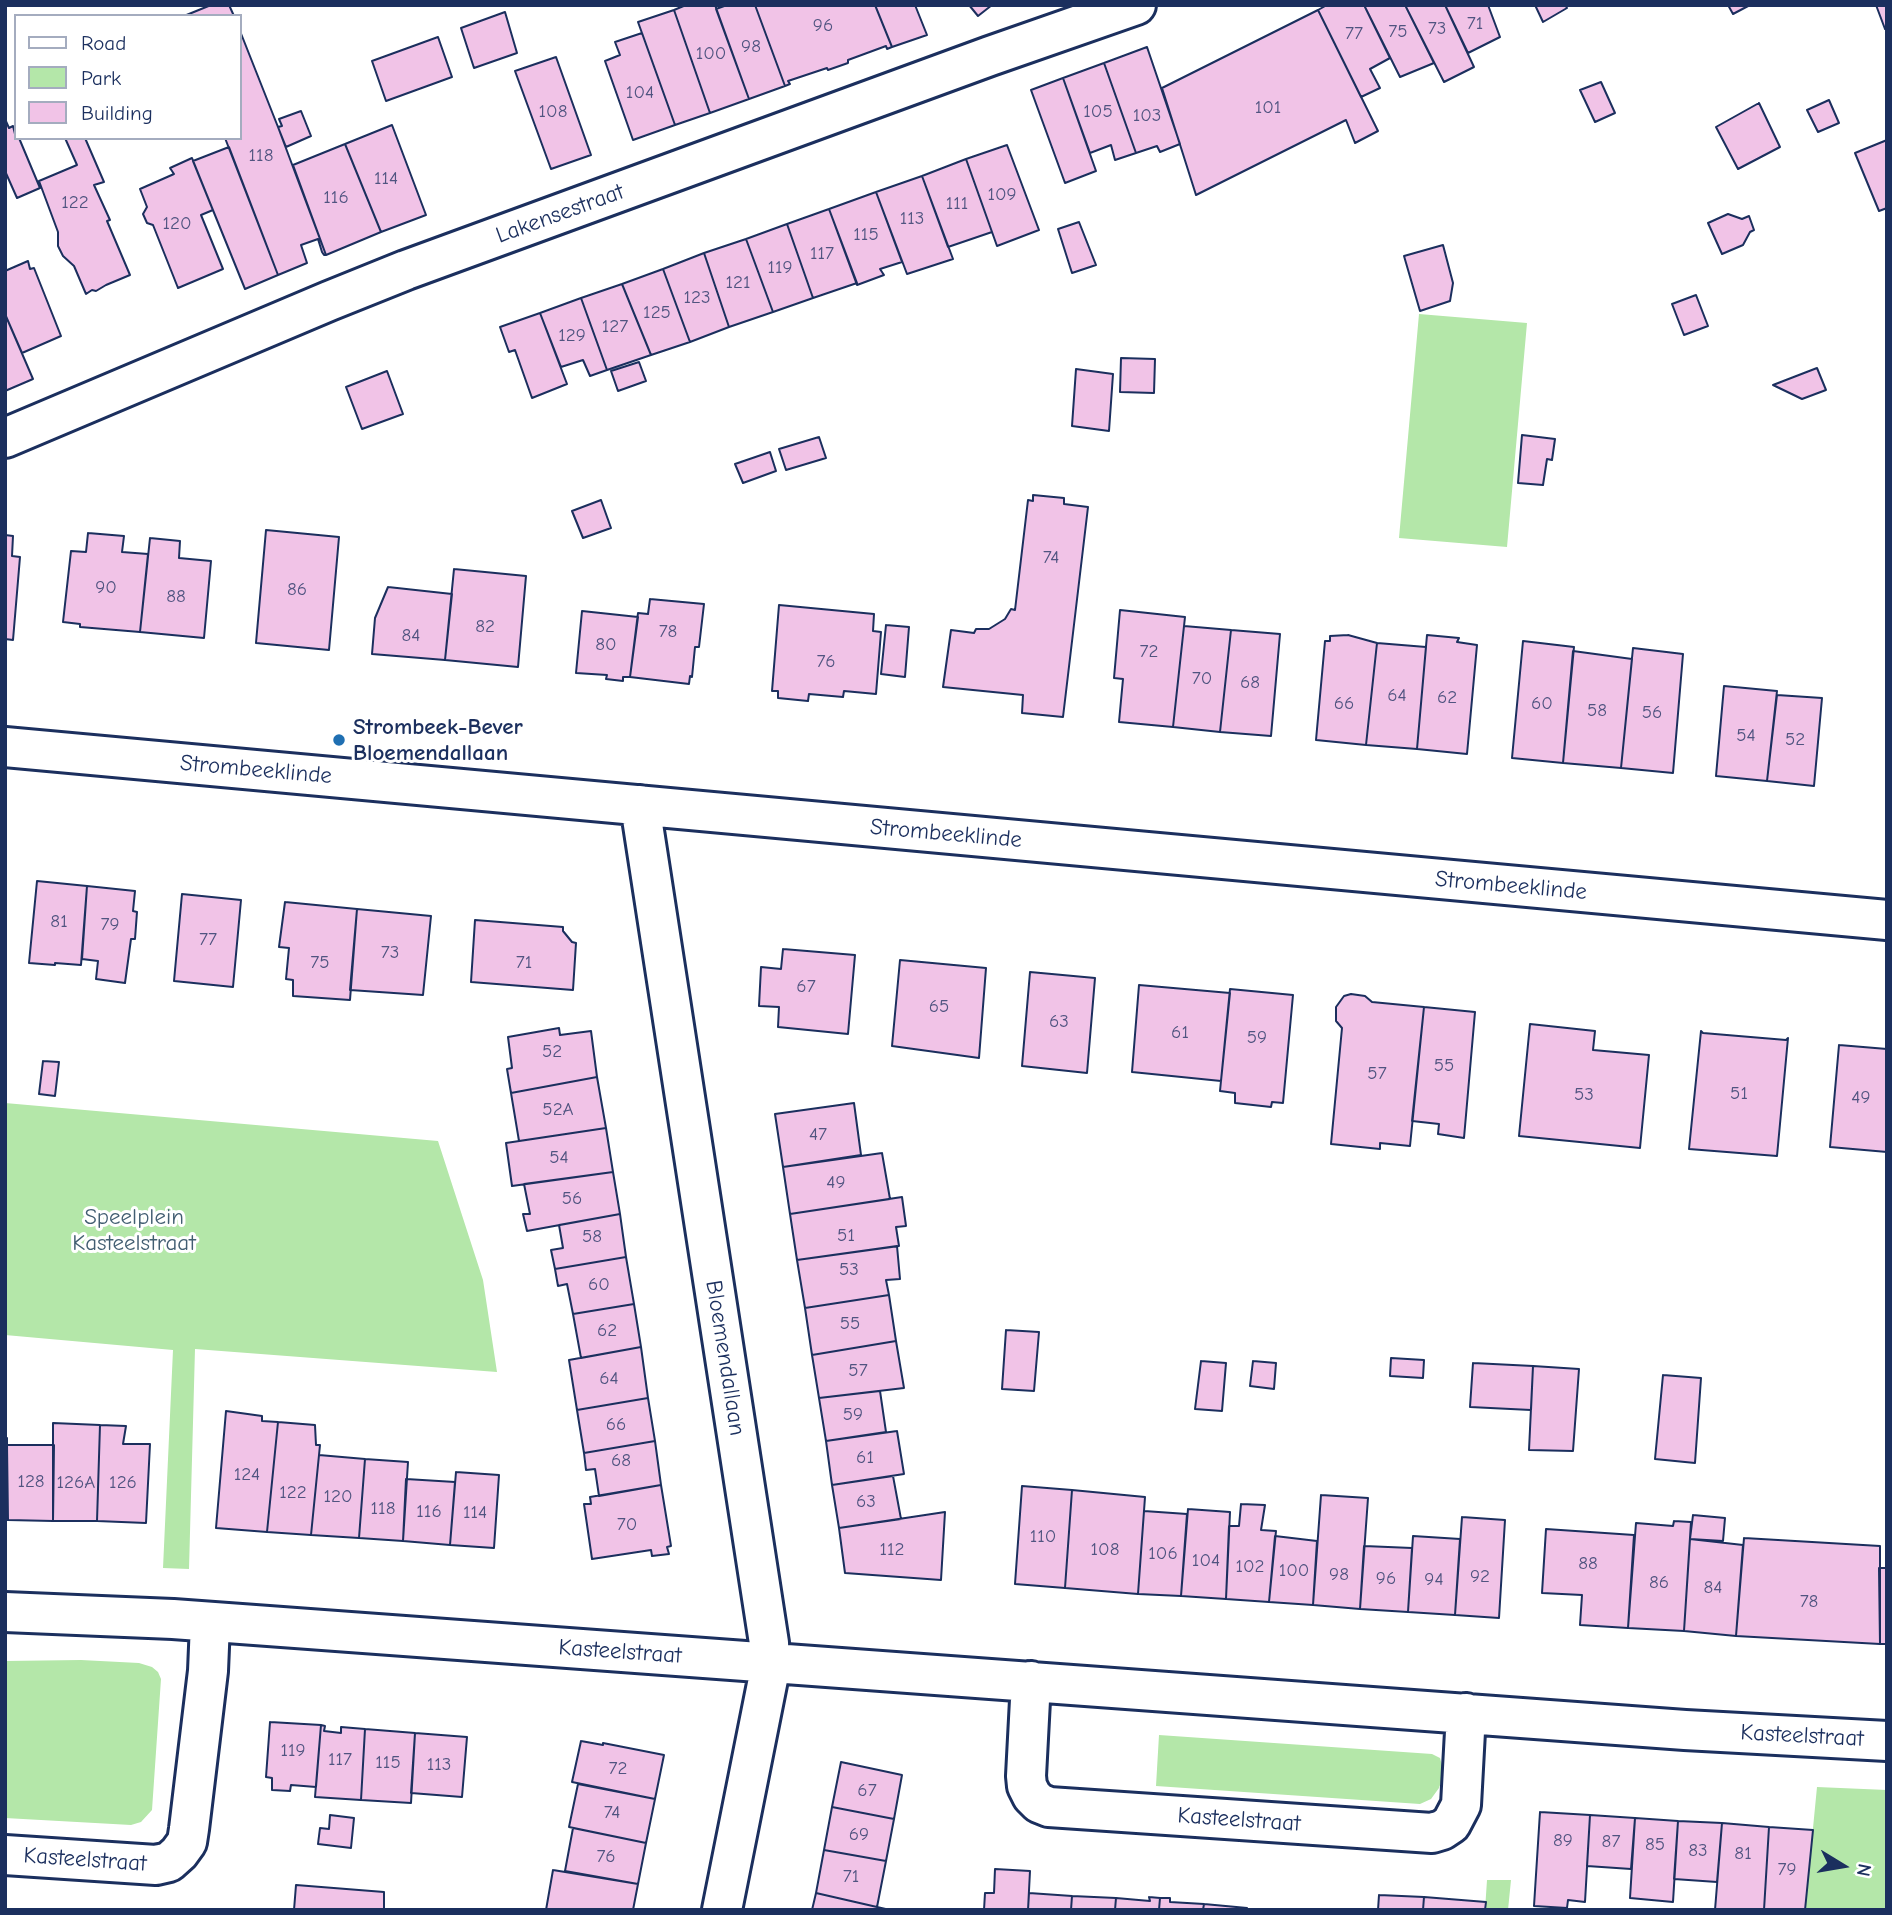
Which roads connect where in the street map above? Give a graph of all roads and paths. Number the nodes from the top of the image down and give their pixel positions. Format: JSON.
{"nodes":[{"id":1,"x":1127,"y":7,"type":"edge"},
{"id":2,"x":5,"y":438,"type":"edge"},
{"id":3,"x":5,"y":747,"type":"edge"},
{"id":4,"x":640,"y":805,"type":"junction"},
{"id":5,"x":1887,"y":920,"type":"edge"},
{"id":6,"x":5,"y":1612,"type":"edge"},
{"id":7,"x":210,"y":1623,"type":"junction"},
{"id":8,"x":770,"y":1662,"type":"junction"},
{"id":9,"x":1031,"y":1681,"type":"junction"},
{"id":10,"x":1466,"y":1713,"type":"junction"},
{"id":11,"x":1887,"y":1741,"type":"edge"},
{"id":12,"x":5,"y":1855,"type":"edge"},
{"id":13,"x":722,"y":1910,"type":"edge"}],
"edges":[{"from":1,"to":2,"type":"street","name":"Lakensestraat"},
{"from":3,"to":4,"type":"street","name":"Strombeeklinde"},
{"from":4,"to":5,"type":"street","name":"Strombeeklinde"},
{"from":4,"to":8,"type":"street","name":"Bloemendallaan"},
{"from":6,"to":7,"type":"street","name":"Kasteelstraat"},
{"from":7,"to":8,"type":"street","name":"Kasteelstraat"},
{"from":7,"to":12,"type":"street","name":"Kasteelstraat"},
{"from":8,"to":9,"type":"street","name":"Kasteelstraat"},
{"from":8,"to":13,"type":"street","name":"Bloemendallaan"},
{"from":9,"to":10,"type":"street","name":"Kasteelstraat"},
{"from":9,"to":10,"type":"street","name":"Kasteelstraat"},
{"from":10,"to":11,"type":"street","name":"Kasteelstraat"}]}
